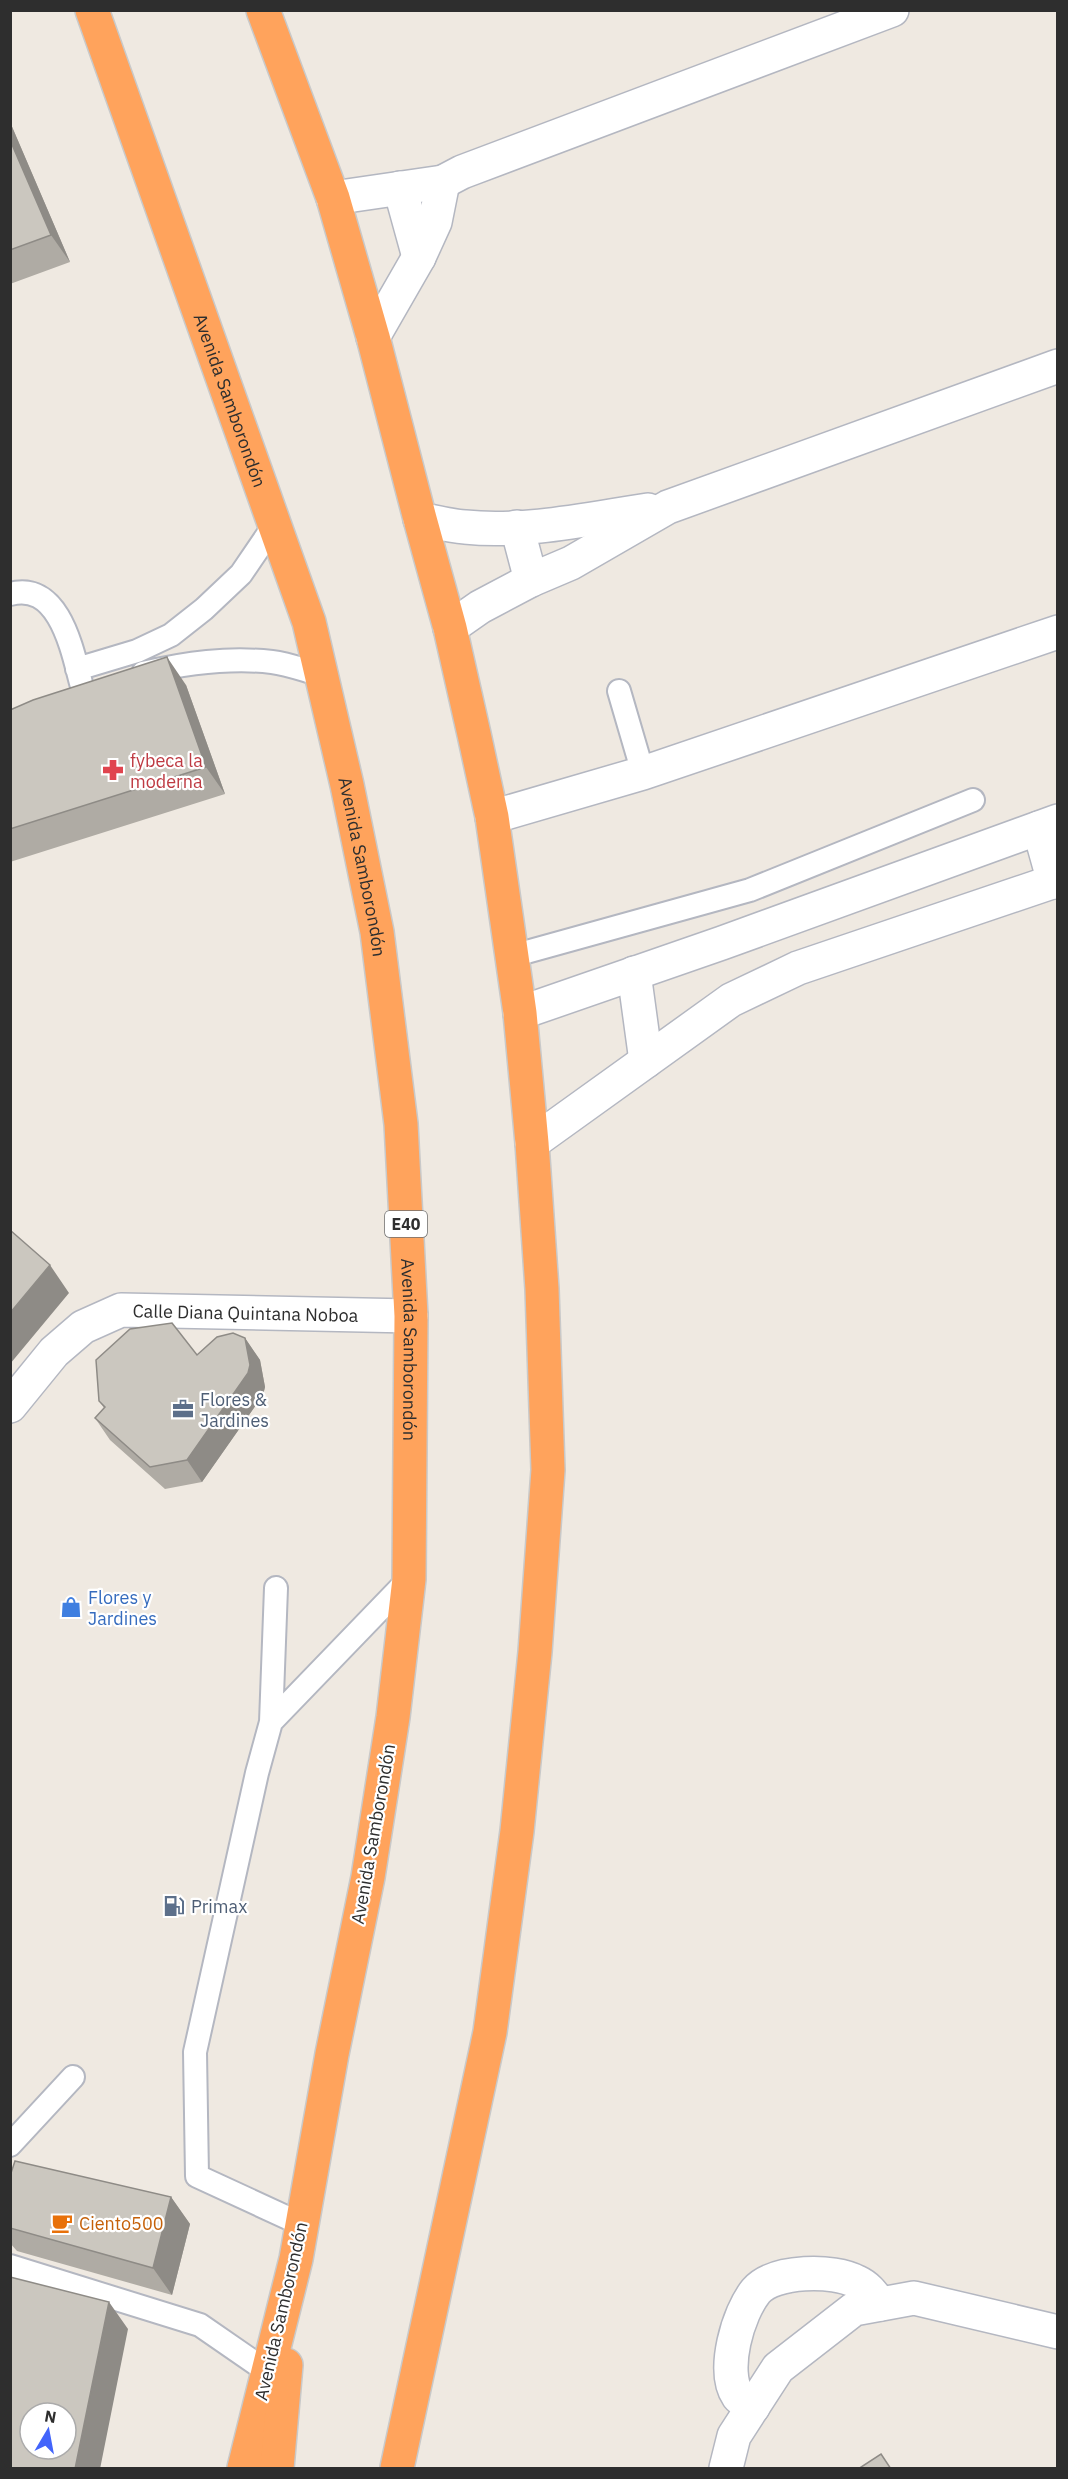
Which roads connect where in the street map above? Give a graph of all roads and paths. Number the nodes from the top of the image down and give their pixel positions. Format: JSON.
{"nodes":[{"id":1,"x":92,"y":10,"type":"edge"},
{"id":2,"x":263,"y":10,"type":"edge"},
{"id":3,"x":892,"y":10,"type":"edge"},
{"id":4,"x":443,"y":182,"type":"junction"},
{"id":5,"x":400,"y":188,"type":"junction"},
{"id":6,"x":333,"y":198,"type":"junction"},
{"id":7,"x":419,"y":257,"type":"junction"},
{"id":8,"x":373,"y":337,"type":"junction"},
{"id":9,"x":1058,"y":366,"type":"edge"},
{"id":10,"x":668,"y":507,"type":"junction"},
{"id":11,"x":420,"y":519,"type":"junction"},
{"id":12,"x":275,"y":524,"type":"junction"},
{"id":13,"x":517,"y":527,"type":"junction"},
{"id":14,"x":531,"y":580,"type":"junction"},
{"id":15,"x":10,"y":594,"type":"edge"},
{"id":16,"x":450,"y":628,"type":"junction"},
{"id":17,"x":1058,"y":632,"type":"edge"},
{"id":18,"x":171,"y":635,"type":"junction"},
{"id":19,"x":181,"y":664,"type":"junction"},
{"id":20,"x":322,"y":675,"type":"junction"},
{"id":21,"x":90,"y":684,"type":"junction"},
{"id":22,"x":619,"y":691,"type":"dead end"},
{"id":23,"x":643,"y":773,"type":"junction"},
{"id":24,"x":973,"y":800,"type":"dead end"},
{"id":25,"x":492,"y":817,"type":"junction"},
{"id":26,"x":1048,"y":824,"type":"edge"},
{"id":27,"x":1056,"y":881,"type":"edge"},
{"id":28,"x":781,"y":921,"type":"junction"},
{"id":29,"x":512,"y":956,"type":"junction"},
{"id":30,"x":798,"y":968,"type":"junction"},
{"id":31,"x":634,"y":973,"type":"junction"},
{"id":32,"x":520,"y":1013,"type":"junction"},
{"id":33,"x":646,"y":1061,"type":"junction"},
{"id":34,"x":532,"y":1143,"type":"junction"},
{"id":35,"x":411,"y":1316,"type":"junction"},
{"id":36,"x":10,"y":1406,"type":"edge"},
{"id":37,"x":409,"y":1579,"type":"junction"},
{"id":38,"x":276,"y":1588,"type":"dead end"},
{"id":39,"x":271,"y":1722,"type":"junction"},
{"id":40,"x":73,"y":2077,"type":"dead end"},
{"id":41,"x":10,"y":2145,"type":"edge"},
{"id":42,"x":301,"y":2224,"type":"junction"},
{"id":43,"x":296,"y":2259,"type":"junction"},
{"id":44,"x":10,"y":2266,"type":"edge"},
{"id":45,"x":435,"y":2296,"type":"junction"},
{"id":46,"x":880,"y":2304,"type":"junction"},
{"id":47,"x":1058,"y":2332,"type":"edge"},
{"id":48,"x":268,"y":2372,"type":"junction"},
{"id":49,"x":753,"y":2407,"type":"junction"},
{"id":50,"x":244,"y":2469,"type":"edge"},
{"id":51,"x":277,"y":2469,"type":"edge"},
{"id":52,"x":374,"y":2469,"type":"edge"},
{"id":53,"x":397,"y":2469,"type":"edge"},
{"id":54,"x":726,"y":2469,"type":"edge"}],
"edges":[{"from":1,"to":12,"type":"highway","name":"Avenida Samborondón","number":"E40"},
{"from":2,"to":6,"type":"highway"},
{"from":3,"to":4,"type":"street"},
{"from":4,"to":5,"type":"street"},
{"from":4,"to":7,"type":"street"},
{"from":5,"to":6,"type":"street"},
{"from":5,"to":7,"type":"street"},
{"from":6,"to":8,"type":"highway"},
{"from":7,"to":8,"type":"street"},
{"from":8,"to":11,"type":"highway"},
{"from":9,"to":10,"type":"street"},
{"from":10,"to":13,"type":"street"},
{"from":10,"to":14,"type":"street"},
{"from":11,"to":13,"type":"street"},
{"from":11,"to":16,"type":"highway"},
{"from":12,"to":18,"type":"lane"},
{"from":12,"to":20,"type":"highway","name":"Avenida Samborondón","number":"E40"},
{"from":13,"to":14,"type":"street"},
{"from":14,"to":16,"type":"street"},
{"from":15,"to":21,"type":"lane"},
{"from":16,"to":25,"type":"highway"},
{"from":17,"to":23,"type":"street"},
{"from":18,"to":19,"type":"lane"},
{"from":18,"to":21,"type":"lane"},
{"from":19,"to":20,"type":"lane"},
{"from":19,"to":21,"type":"lane"},
{"from":20,"to":35,"type":"highway","name":"Avenida Samborondón","number":"E40"},
{"from":22,"to":23,"type":"lane"},
{"from":23,"to":25,"type":"street"},
{"from":24,"to":29,"type":"lane"},
{"from":25,"to":29,"type":"highway"},
{"from":26,"to":27,"type":"street"},
{"from":26,"to":28,"type":"street"},
{"from":27,"to":30,"type":"street"},
{"from":28,"to":30,"type":"street"},
{"from":28,"to":31,"type":"street"},
{"from":29,"to":32,"type":"highway"},
{"from":30,"to":33,"type":"street"},
{"from":31,"to":32,"type":"street"},
{"from":31,"to":33,"type":"street"},
{"from":32,"to":34,"type":"highway"},
{"from":33,"to":34,"type":"street"},
{"from":34,"to":45,"type":"highway"},
{"from":35,"to":36,"type":"street","name":"Calle Diana Quintana Noboa"},
{"from":35,"to":37,"type":"highway","name":"Avenida Samborondón","number":"E40"},
{"from":37,"to":39,"type":"lane"},
{"from":37,"to":42,"type":"highway","name":"Avenida Samborondón","number":"E40"},
{"from":38,"to":39,"type":"lane"},
{"from":39,"to":42,"type":"lane"},
{"from":40,"to":41,"type":"lane"},
{"from":42,"to":43,"type":"highway","name":"Avenida Samborondón","number":"E40"},
{"from":43,"to":48,"type":"highway","name":"Avenida Samborondón","number":"E40"},
{"from":43,"to":51,"type":"highway"},
{"from":44,"to":48,"type":"lane"},
{"from":45,"to":52,"type":"highway"},
{"from":45,"to":53,"type":"highway"},
{"from":46,"to":47,"type":"street"},
{"from":46,"to":49,"type":"street"},
{"from":46,"to":49,"type":"street"},
{"from":48,"to":50,"type":"highway","name":"Avenida Samborondón","number":"E40"},
{"from":49,"to":54,"type":"street"}]}
